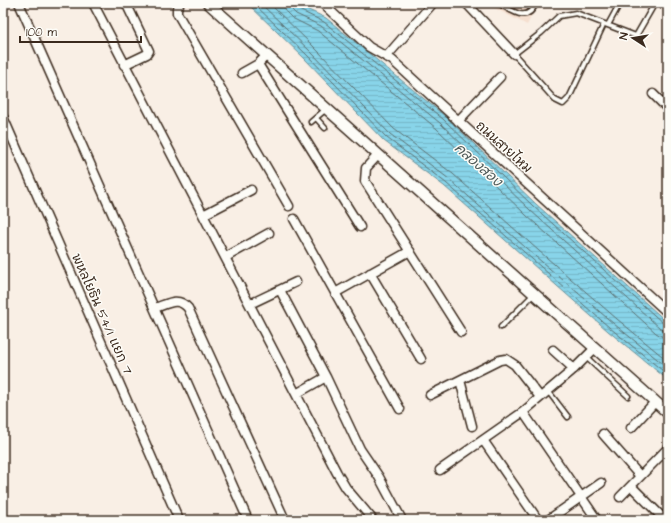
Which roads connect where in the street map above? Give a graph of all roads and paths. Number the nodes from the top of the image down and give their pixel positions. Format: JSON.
{"nodes":[{"id":1,"x":19,"y":3,"type":"edge"},
{"id":2,"x":93,"y":3,"type":"edge"},
{"id":3,"x":126,"y":3,"type":"edge"},
{"id":4,"x":180,"y":3,"type":"edge"},
{"id":5,"x":208,"y":3,"type":"edge"},
{"id":6,"x":322,"y":3,"type":"edge"},
{"id":7,"x":433,"y":3,"type":"edge"},
{"id":8,"x":466,"y":3,"type":"edge"},
{"id":9,"x":498,"y":3,"type":"edge"},
{"id":10,"x":536,"y":3,"type":"edge"},
{"id":11,"x":620,"y":3,"type":"edge"},
{"id":12,"x":655,"y":3,"type":"edge"},
{"id":13,"x":606,"y":25,"type":"junction"},
{"id":14,"x":514,"y":54,"type":"junction"},
{"id":15,"x":267,"y":55,"type":"junction"},
{"id":16,"x":386,"y":57,"type":"junction"},
{"id":17,"x":258,"y":64,"type":"junction"},
{"id":18,"x":124,"y":65,"type":"junction"},
{"id":19,"x":242,"y":73,"type":"dead end"},
{"id":20,"x":500,"y":76,"type":"dead end"},
{"id":21,"x":653,"y":94,"type":"dead end"},
{"id":22,"x":326,"y":108,"type":"junction"},
{"id":23,"x":668,"y":109,"type":"edge"},
{"id":24,"x":3,"y":117,"type":"edge"},
{"id":25,"x":316,"y":118,"type":"junction"},
{"id":26,"x":458,"y":121,"type":"junction"},
{"id":27,"x":311,"y":122,"type":"dead end"},
{"id":28,"x":325,"y":128,"type":"dead end"},
{"id":29,"x":378,"y":155,"type":"junction"},
{"id":30,"x":251,"y":190,"type":"dead end"},
{"id":31,"x":289,"y":206,"type":"dead end"},
{"id":32,"x":203,"y":215,"type":"junction"},
{"id":33,"x":294,"y":219,"type":"dead end"},
{"id":34,"x":360,"y":227,"type":"dead end"},
{"id":35,"x":269,"y":233,"type":"dead end"},
{"id":36,"x":410,"y":251,"type":"junction"},
{"id":37,"x":226,"y":257,"type":"junction"},
{"id":38,"x":370,"y":273,"type":"junction"},
{"id":39,"x":296,"y":282,"type":"dead end"},
{"id":40,"x":280,"y":290,"type":"junction"},
{"id":41,"x":334,"y":293,"type":"junction"},
{"id":42,"x":534,"y":294,"type":"junction"},
{"id":43,"x":250,"y":304,"type":"junction"},
{"id":44,"x":155,"y":308,"type":"junction"},
{"id":45,"x":668,"y":313,"type":"edge"},
{"id":46,"x":501,"y":327,"type":"dead end"},
{"id":47,"x":461,"y":332,"type":"dead end"},
{"id":48,"x":595,"y":348,"type":"junction"},
{"id":49,"x":553,"y":350,"type":"dead end"},
{"id":50,"x":586,"y":357,"type":"junction"},
{"id":51,"x":421,"y":359,"type":"dead end"},
{"id":52,"x":574,"y":369,"type":"junction"},
{"id":53,"x":326,"y":378,"type":"junction"},
{"id":54,"x":460,"y":380,"type":"junction"},
{"id":55,"x":548,"y":391,"type":"junction"},
{"id":56,"x":296,"y":394,"type":"junction"},
{"id":57,"x":430,"y":395,"type":"dead end"},
{"id":58,"x":628,"y":396,"type":"dead end"},
{"id":59,"x":540,"y":397,"type":"junction"},
{"id":60,"x":656,"y":402,"type":"junction"},
{"id":61,"x":400,"y":410,"type":"dead end"},
{"id":62,"x":523,"y":412,"type":"junction"},
{"id":63,"x":668,"y":413,"type":"edge"},
{"id":64,"x":568,"y":417,"type":"dead end"},
{"id":65,"x":472,"y":426,"type":"dead end"},
{"id":66,"x":631,"y":428,"type":"dead end"},
{"id":67,"x":603,"y":434,"type":"dead end"},
{"id":68,"x":484,"y":440,"type":"junction"},
{"id":69,"x":668,"y":448,"type":"edge"},
{"id":70,"x":440,"y":470,"type":"dead end"},
{"id":71,"x":640,"y":476,"type":"junction"},
{"id":72,"x":601,"y":483,"type":"dead end"},
{"id":73,"x":631,"y":486,"type":"junction"},
{"id":74,"x":581,"y":496,"type":"junction"},
{"id":75,"x":620,"y":497,"type":"dead end"},
{"id":76,"x":660,"y":515,"type":"dead end"},
{"id":77,"x":178,"y":520,"type":"edge"},
{"id":78,"x":248,"y":520,"type":"edge"},
{"id":79,"x":285,"y":520,"type":"edge"},
{"id":80,"x":373,"y":520,"type":"edge"},
{"id":81,"x":402,"y":520,"type":"edge"},
{"id":82,"x":538,"y":520,"type":"edge"},
{"id":83,"x":548,"y":520,"type":"edge"},
{"id":84,"x":597,"y":520,"type":"edge"}],
"edges":[{"from":1,"to":44,"type":"street"},
{"from":2,"to":18,"type":"street"},
{"from":3,"to":18,"type":"street"},
{"from":4,"to":31,"type":"street"},
{"from":5,"to":15,"type":"street"},
{"from":6,"to":16,"type":"street","name":"ถนนสายไหม"},
{"from":7,"to":16,"type":"street"},
{"from":8,"to":14,"type":"street"},
{"from":9,"to":10,"type":"lane"},
{"from":11,"to":13,"type":"lane"},
{"from":12,"to":13,"type":"lane"},
{"from":13,"to":14,"type":"lane"},
{"from":13,"to":14,"type":"lane"},
{"from":15,"to":17,"type":"street"},
{"from":15,"to":22,"type":"street"},
{"from":16,"to":26,"type":"street","name":"ถนนสายไหม"},
{"from":17,"to":19,"type":"street"},
{"from":17,"to":34,"type":"street"},
{"from":18,"to":32,"type":"street"},
{"from":20,"to":26,"type":"street"},
{"from":21,"to":23,"type":"street"},
{"from":22,"to":25,"type":"lane"},
{"from":22,"to":29,"type":"street"},
{"from":24,"to":77,"type":"street","name":"พหลโยธิน 54/1 แยก 7"},
{"from":25,"to":27,"type":"lane"},
{"from":25,"to":28,"type":"lane"},
{"from":26,"to":45,"type":"street","name":"ถนนสายไหม"},
{"from":29,"to":36,"type":"street"},
{"from":29,"to":42,"type":"street"},
{"from":30,"to":32,"type":"street"},
{"from":32,"to":37,"type":"street"},
{"from":33,"to":41,"type":"street"},
{"from":35,"to":37,"type":"street"},
{"from":36,"to":38,"type":"street"},
{"from":36,"to":47,"type":"street"},
{"from":37,"to":43,"type":"street"},
{"from":38,"to":41,"type":"street"},
{"from":38,"to":51,"type":"street"},
{"from":39,"to":40,"type":"street"},
{"from":40,"to":43,"type":"street"},
{"from":40,"to":53,"type":"street"},
{"from":41,"to":61,"type":"street"},
{"from":42,"to":46,"type":"lane"},
{"from":42,"to":48,"type":"street"},
{"from":43,"to":56,"type":"street"},
{"from":44,"to":78,"type":"street"},
{"from":44,"to":79,"type":"street"},
{"from":48,"to":50,"type":"street"},
{"from":48,"to":60,"type":"street"},
{"from":49,"to":52,"type":"street"},
{"from":50,"to":52,"type":"street"},
{"from":50,"to":58,"type":"lane"},
{"from":52,"to":55,"type":"street"},
{"from":53,"to":56,"type":"street"},
{"from":53,"to":81,"type":"street"},
{"from":54,"to":57,"type":"street"},
{"from":54,"to":59,"type":"street"},
{"from":54,"to":65,"type":"street"},
{"from":55,"to":59,"type":"street"},
{"from":55,"to":64,"type":"lane"},
{"from":56,"to":80,"type":"street"},
{"from":59,"to":62,"type":"street"},
{"from":60,"to":63,"type":"street"},
{"from":60,"to":66,"type":"street"},
{"from":62,"to":68,"type":"street"},
{"from":62,"to":74,"type":"street"},
{"from":67,"to":71,"type":"street"},
{"from":68,"to":70,"type":"street"},
{"from":68,"to":82,"type":"street"},
{"from":69,"to":71,"type":"street"},
{"from":71,"to":73,"type":"street"},
{"from":72,"to":74,"type":"street"},
{"from":73,"to":75,"type":"street"},
{"from":73,"to":76,"type":"street"},
{"from":74,"to":83,"type":"street"},
{"from":74,"to":84,"type":"street"}]}
